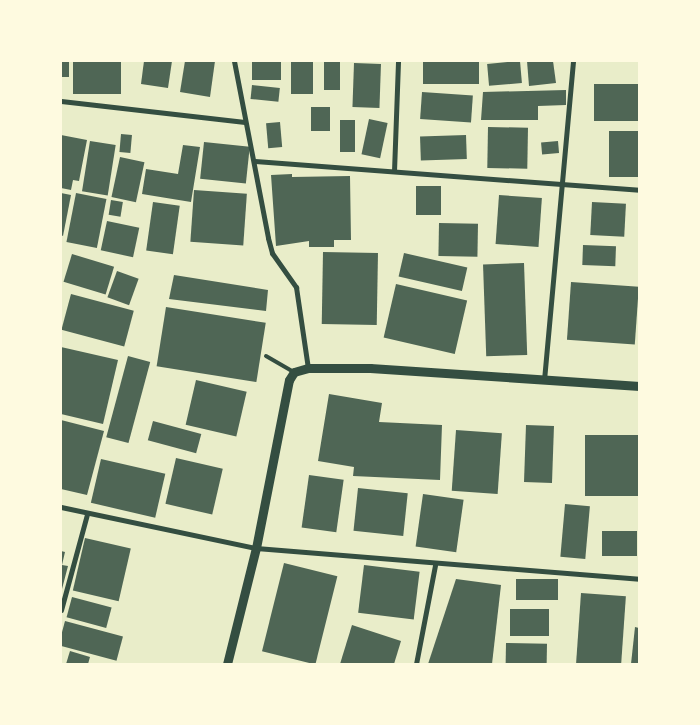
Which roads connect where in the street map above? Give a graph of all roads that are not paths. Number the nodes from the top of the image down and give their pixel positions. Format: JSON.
{"nodes":[{"id":1,"x":234,"y":61,"type":"edge"},
{"id":2,"x":398,"y":61,"type":"edge"},
{"id":3,"x":574,"y":61,"type":"edge"},
{"id":4,"x":61,"y":101,"type":"edge"},
{"id":5,"x":245,"y":122,"type":"junction"},
{"id":6,"x":255,"y":161,"type":"junction"},
{"id":7,"x":394,"y":171,"type":"junction"},
{"id":8,"x":562,"y":182,"type":"junction"},
{"id":9,"x":639,"y":190,"type":"edge"},
{"id":10,"x":266,"y":356,"type":"dead end"},
{"id":11,"x":308,"y":368,"type":"junction"},
{"id":12,"x":294,"y":372,"type":"junction"},
{"id":13,"x":544,"y":380,"type":"junction"},
{"id":14,"x":639,"y":386,"type":"edge"},
{"id":15,"x":61,"y":507,"type":"edge"},
{"id":16,"x":87,"y":514,"type":"junction"},
{"id":17,"x":256,"y":548,"type":"junction"},
{"id":18,"x":435,"y":565,"type":"junction"},
{"id":19,"x":639,"y":579,"type":"edge"},
{"id":20,"x":61,"y":610,"type":"edge"},
{"id":21,"x":227,"y":664,"type":"edge"},
{"id":22,"x":416,"y":664,"type":"edge"}],
"edges":[{"from":1,"to":5,"type":"street"},
{"from":2,"to":7,"type":"street"},
{"from":3,"to":8,"type":"street"},
{"from":4,"to":5,"type":"street"},
{"from":5,"to":6,"type":"street"},
{"from":6,"to":7,"type":"street"},
{"from":6,"to":11,"type":"street"},
{"from":7,"to":8,"type":"street"},
{"from":8,"to":9,"type":"street"},
{"from":8,"to":13,"type":"street"},
{"from":10,"to":12,"type":"lane"},
{"from":11,"to":12,"type":"street"},
{"from":11,"to":13,"type":"street"},
{"from":12,"to":17,"type":"street"},
{"from":13,"to":14,"type":"street"},
{"from":15,"to":16,"type":"street"},
{"from":16,"to":17,"type":"street"},
{"from":16,"to":20,"type":"street"},
{"from":17,"to":18,"type":"street"},
{"from":17,"to":21,"type":"street"},
{"from":18,"to":19,"type":"street"},
{"from":18,"to":22,"type":"street"}]}
